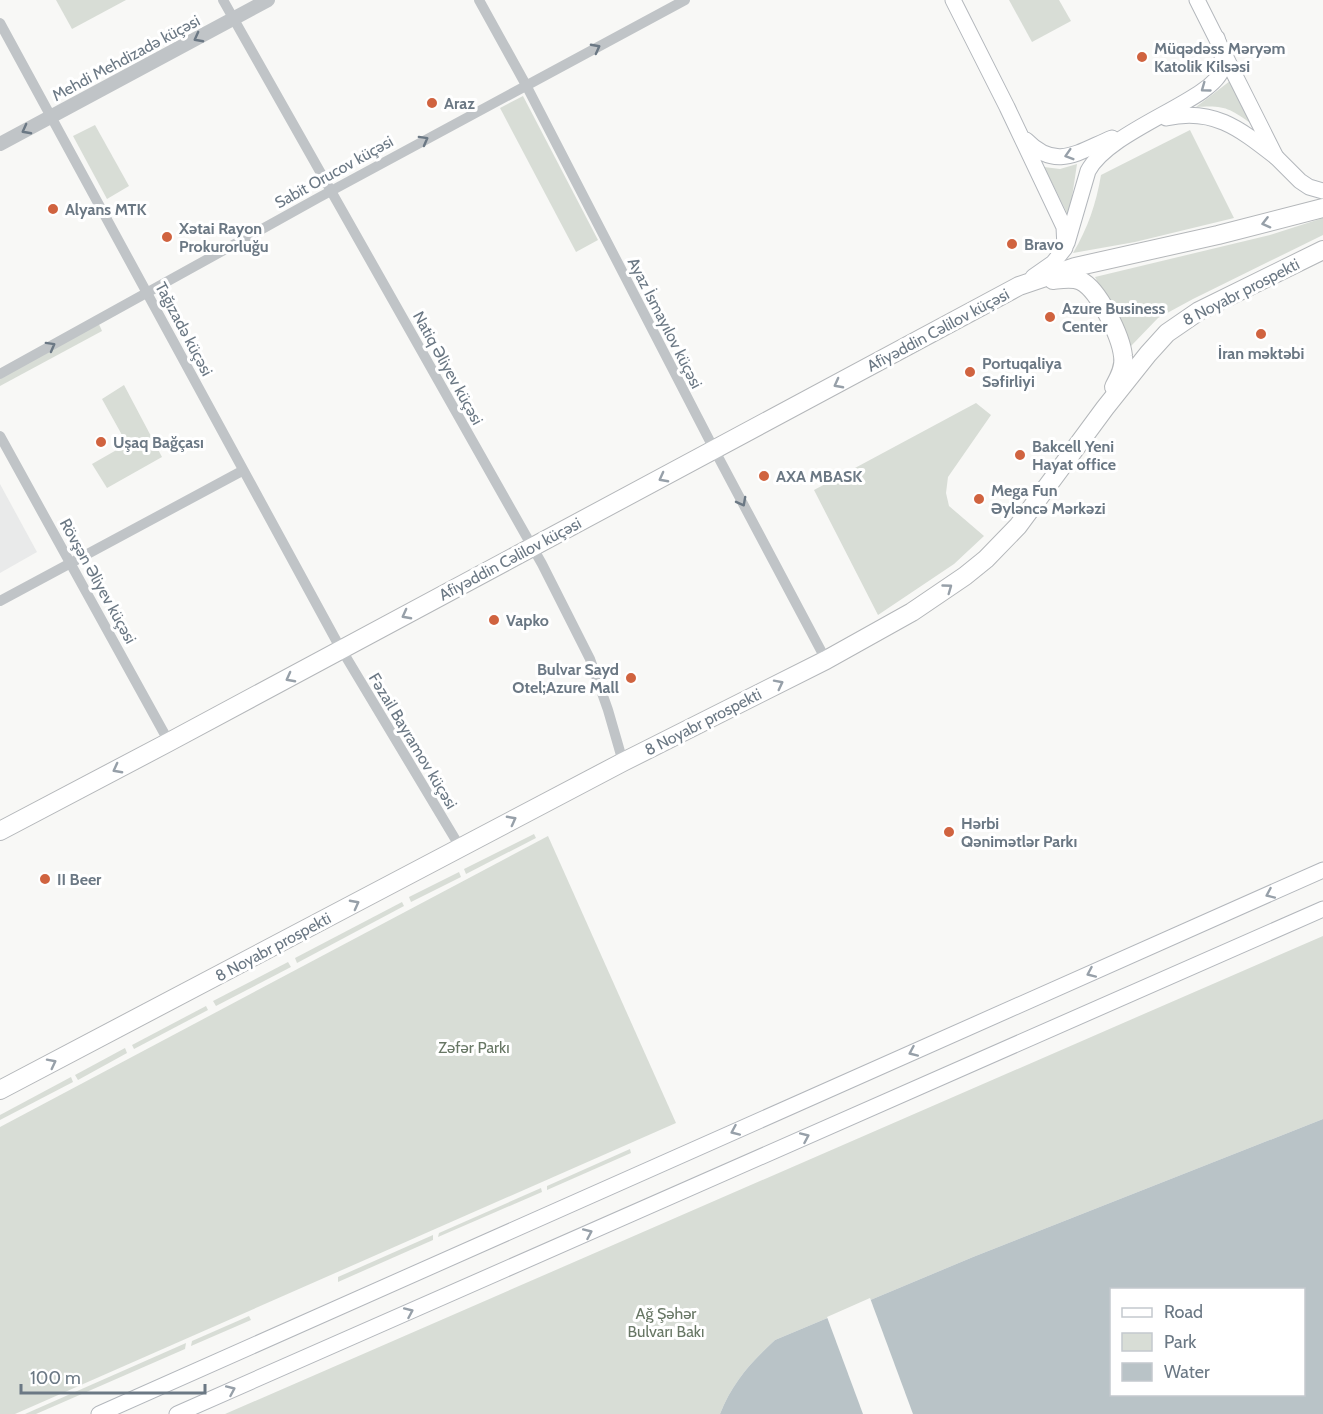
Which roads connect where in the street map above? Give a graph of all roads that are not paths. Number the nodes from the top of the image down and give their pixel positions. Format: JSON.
{"nodes":[{"id":1,"x":224,"y":0,"type":"edge"},
{"id":2,"x":268,"y":0,"type":"edge"},
{"id":3,"x":479,"y":0,"type":"edge"},
{"id":4,"x":685,"y":0,"type":"edge"},
{"id":5,"x":953,"y":0,"type":"edge"},
{"id":6,"x":1197,"y":0,"type":"edge"},
{"id":7,"x":234,"y":19,"type":"junction"},
{"id":8,"x":0,"y":23,"type":"edge"},
{"id":9,"x":1217,"y":38,"type":"junction"},
{"id":10,"x":526,"y":85,"type":"junction"},
{"id":11,"x":51,"y":117,"type":"junction"},
{"id":12,"x":1139,"y":127,"type":"junction"},
{"id":13,"x":1020,"y":135,"type":"junction"},
{"id":14,"x":0,"y":144,"type":"edge"},
{"id":15,"x":1276,"y":157,"type":"junction"},
{"id":16,"x":331,"y":191,"type":"junction"},
{"id":17,"x":1323,"y":191,"type":"edge"},
{"id":18,"x":1323,"y":208,"type":"edge"},
{"id":19,"x":1065,"y":248,"type":"junction"},
{"id":20,"x":1323,"y":250,"type":"edge"},
{"id":21,"x":1019,"y":286,"type":"junction"},
{"id":22,"x":148,"y":292,"type":"junction"},
{"id":23,"x":0,"y":374,"type":"edge"},
{"id":24,"x":1105,"y":408,"type":"junction"},
{"id":25,"x":0,"y":436,"type":"edge"},
{"id":26,"x":715,"y":451,"type":"junction"},
{"id":27,"x":242,"y":471,"type":"junction"},
{"id":28,"x":532,"y":547,"type":"junction"},
{"id":29,"x":71,"y":563,"type":"junction"},
{"id":30,"x":0,"y":601,"type":"edge"},
{"id":31,"x":341,"y":650,"type":"junction"},
{"id":32,"x":826,"y":660,"type":"junction"},
{"id":33,"x":170,"y":742,"type":"junction"},
{"id":34,"x":623,"y":762,"type":"junction"},
{"id":35,"x":0,"y":831,"type":"edge"},
{"id":36,"x":460,"y":847,"type":"junction"},
{"id":37,"x":1323,"y":870,"type":"edge"},
{"id":38,"x":1323,"y":909,"type":"edge"},
{"id":39,"x":0,"y":1090,"type":"edge"},
{"id":40,"x":99,"y":1414,"type":"edge"},
{"id":41,"x":177,"y":1414,"type":"edge"}],
"edges":[{"from":1,"to":7,"type":"street","name":"Natiq Əliyev küçəsi"},
{"from":2,"to":7,"type":"street","name":"Mehdi Mehdizadə küçəsi"},
{"from":3,"to":10,"type":"street","name":"Ayaz İsmayılov küçəsi"},
{"from":10,"to":4,"type":"street","name":"Sabit Orucov küçəsi","one_way":true},
{"from":5,"to":13,"type":"main road"},
{"from":6,"to":9,"type":"main road"},
{"from":7,"to":11,"type":"street","name":"Mehdi Mehdizadə küçəsi","one_way":true},
{"from":7,"to":16,"type":"street","name":"Natiq Əliyev küçəsi"},
{"from":8,"to":11,"type":"street","name":"Tağızadə küçəsi"},
{"from":9,"to":12,"type":"main road","one_way":true},
{"from":9,"to":15,"type":"main road"},
{"from":16,"to":10,"type":"street","name":"Sabit Orucov küçəsi","one_way":true},
{"from":10,"to":26,"type":"street","name":"Ayaz İsmayılov küçəsi"},
{"from":11,"to":14,"type":"street","name":"Mehdi Mehdizadə küçəsi","one_way":true},
{"from":11,"to":22,"type":"street","name":"Tağızadə küçəsi"},
{"from":12,"to":13,"type":"main road","one_way":true},
{"from":12,"to":15,"type":"main road"},
{"from":12,"to":19,"type":"main road"},
{"from":13,"to":19,"type":"main road"},
{"from":15,"to":17,"type":"main road"},
{"from":16,"to":22,"type":"street","name":"Sabit Orucov küçəsi"},
{"from":16,"to":28,"type":"street","name":"Natiq Əliyev küçəsi"},
{"from":18,"to":21,"type":"highway","one_way":true},
{"from":19,"to":21,"type":"main road"},
{"from":20,"to":24,"type":"highway","name":"8 Noyabr prospekti"},
{"from":21,"to":24,"type":"highway"},
{"from":21,"to":26,"type":"highway","name":"Afiyəddin Cəlilov küçəsi","one_way":true},
{"from":23,"to":22,"type":"street","name":"Sabit Orucov küçəsi","one_way":true},
{"from":22,"to":27,"type":"street","name":"Tağızadə küçəsi"},
{"from":32,"to":24,"type":"highway","name":"8 Noyabr prospekti","one_way":true},
{"from":25,"to":29,"type":"street","name":"Rövşən Əliyev küçəsi"},
{"from":26,"to":28,"type":"highway","name":"Afiyəddin Cəlilov küçəsi","one_way":true},
{"from":26,"to":32,"type":"street","name":"Ayaz İsmayılov küçəsi","one_way":true},
{"from":27,"to":29,"type":"street"},
{"from":27,"to":31,"type":"street","name":"Tağızadə küçəsi"},
{"from":28,"to":31,"type":"highway","name":"Afiyəddin Cəlilov küçəsi","one_way":true},
{"from":28,"to":34,"type":"street","name":"Natiq Əliyev küçəsi"},
{"from":29,"to":30,"type":"street"},
{"from":29,"to":33,"type":"street","name":"Rövşən Əliyev küçəsi"},
{"from":31,"to":33,"type":"highway","name":"Afiyəddin Cəlilov küçəsi","one_way":true},
{"from":31,"to":36,"type":"street","name":"Fəzail Bayramov küçəsi"},
{"from":34,"to":32,"type":"highway","name":"8 Noyabr prospekti","one_way":true},
{"from":33,"to":35,"type":"highway","name":"Afiyəddin Cəlilov küçəsi","one_way":true},
{"from":36,"to":34,"type":"highway","name":"8 Noyabr prospekti","one_way":true},
{"from":39,"to":36,"type":"highway","name":"8 Noyabr prospekti","one_way":true},
{"from":37,"to":40,"type":"main road","one_way":true},
{"from":41,"to":38,"type":"main road","one_way":true}]}
